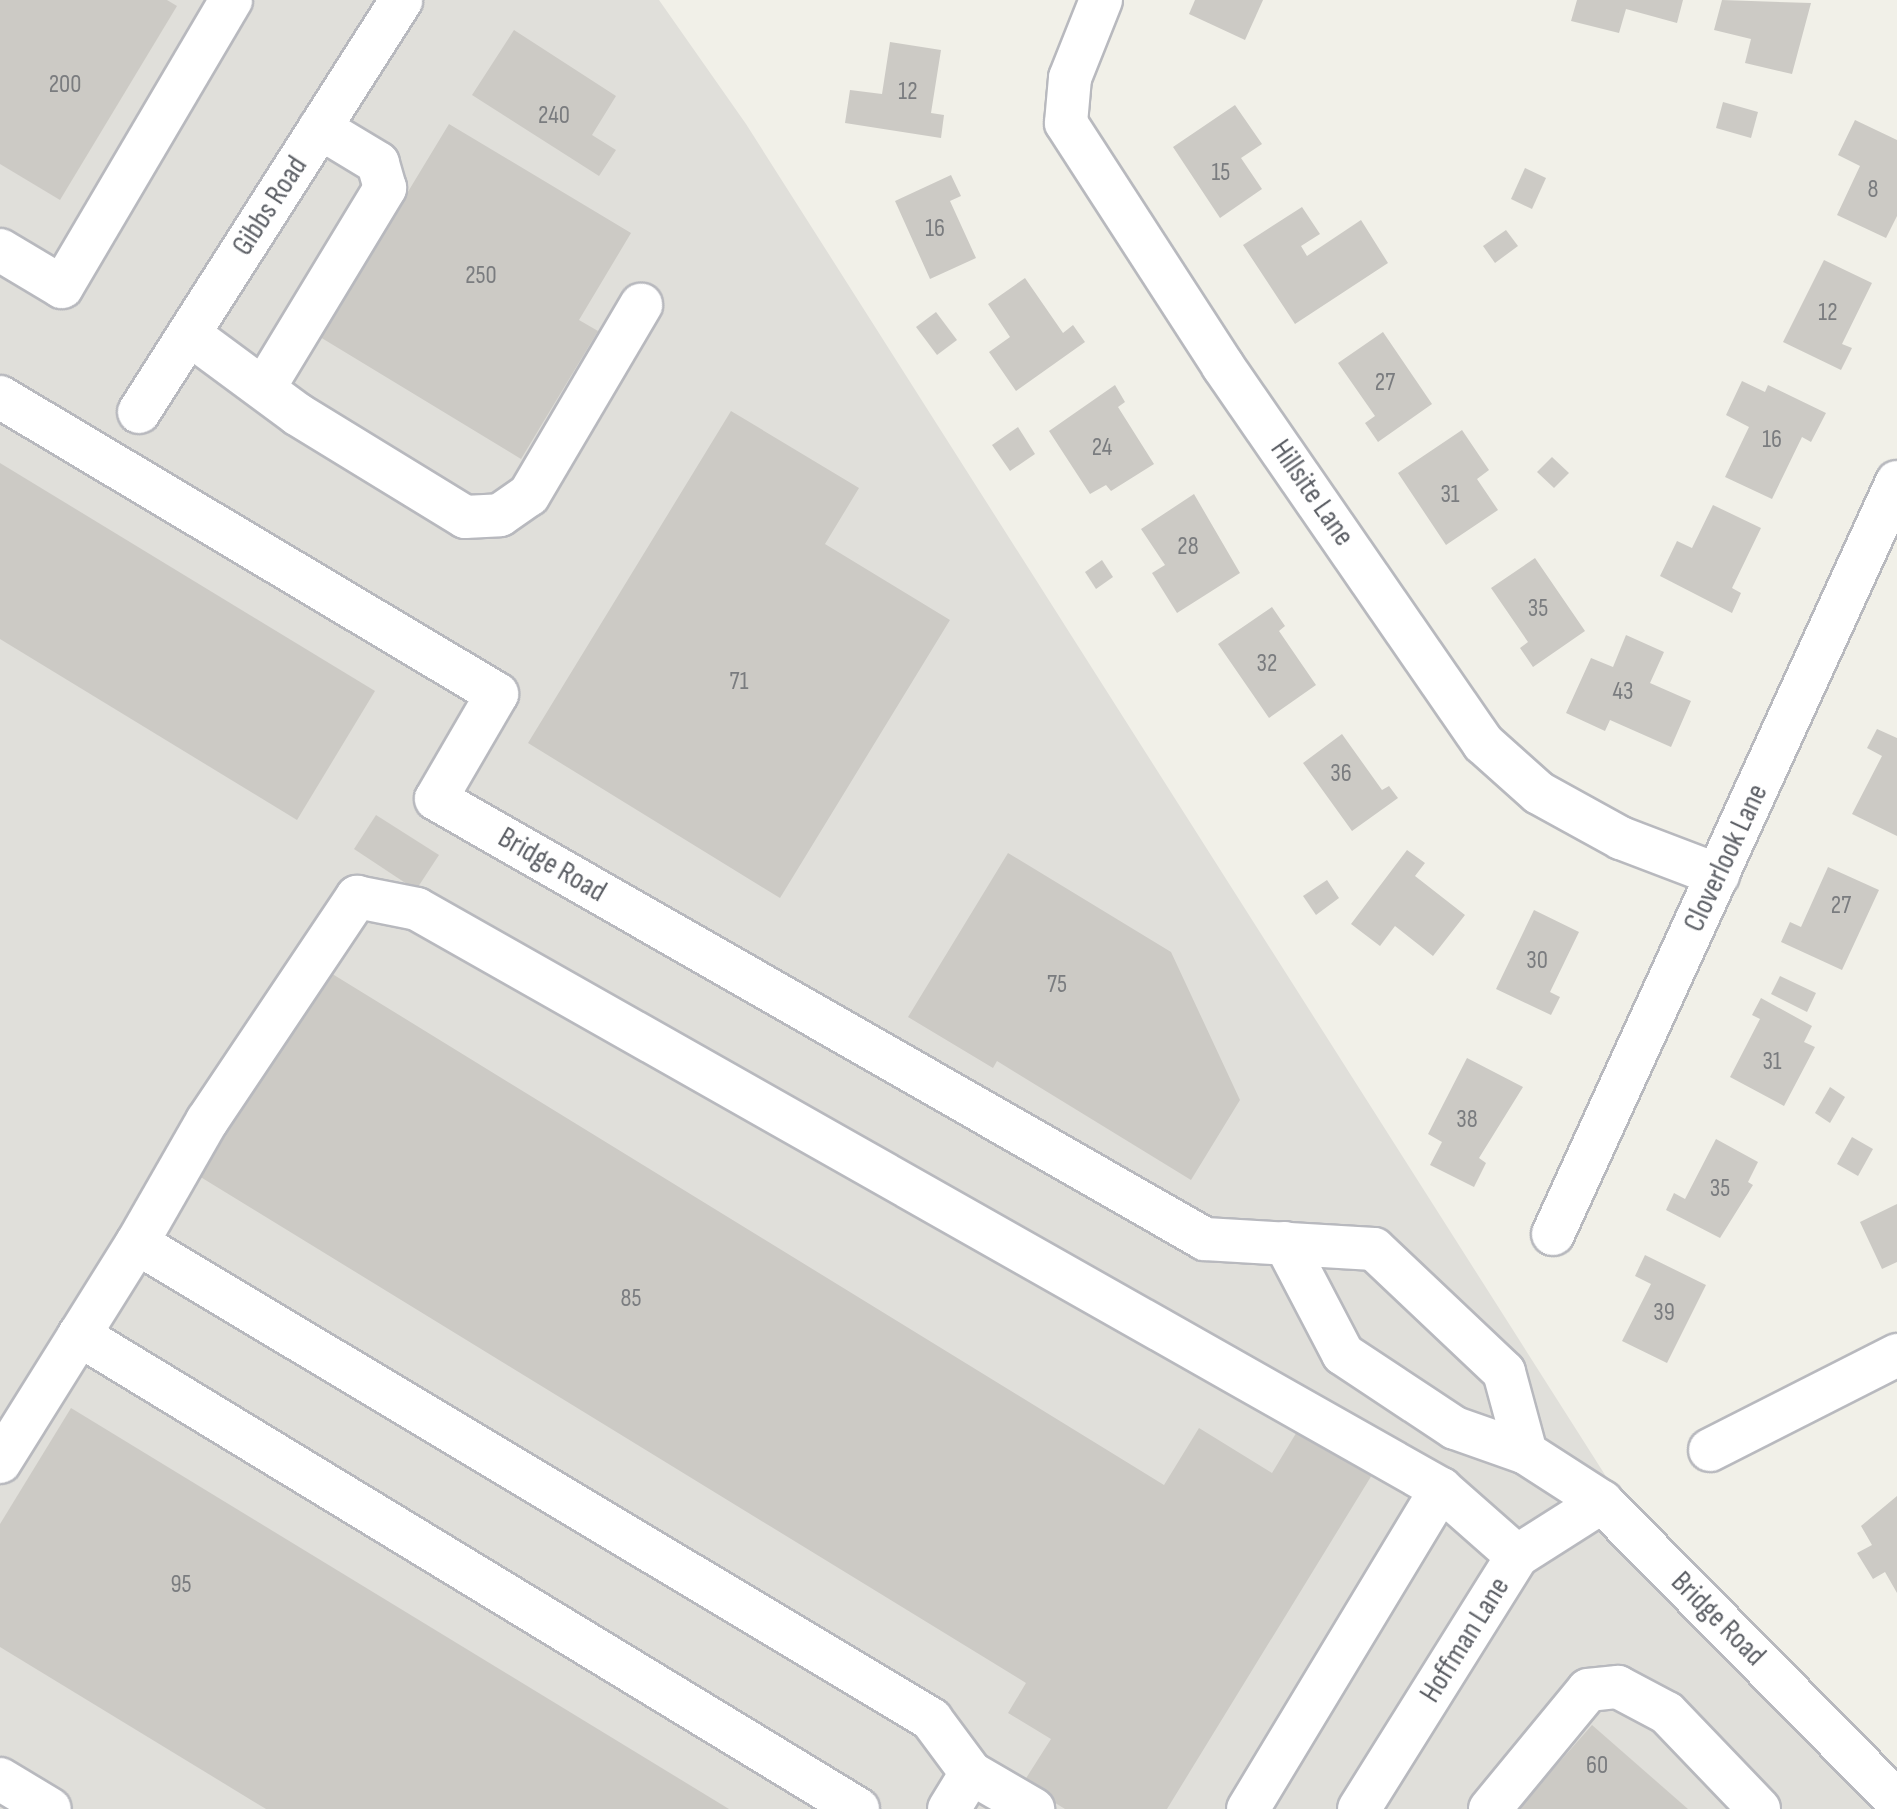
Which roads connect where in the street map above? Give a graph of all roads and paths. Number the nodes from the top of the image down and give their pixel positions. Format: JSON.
{"nodes":[{"id":1,"x":230,"y":0,"type":"edge"},
{"id":2,"x":401,"y":0,"type":"edge"},
{"id":3,"x":1101,"y":0,"type":"edge"},
{"id":4,"x":320,"y":128,"type":"junction"},
{"id":5,"x":0,"y":250,"type":"edge"},
{"id":6,"x":641,"y":305,"type":"dead end"},
{"id":7,"x":188,"y":334,"type":"junction"},
{"id":8,"x":264,"y":388,"type":"junction"},
{"id":9,"x":0,"y":397,"type":"edge"},
{"id":10,"x":139,"y":412,"type":"dead end"},
{"id":11,"x":1897,"y":482,"type":"edge"},
{"id":12,"x":1718,"y":875,"type":"junction"},
{"id":13,"x":1554,"y":1234,"type":"dead end"},
{"id":14,"x":137,"y":1242,"type":"junction"},
{"id":15,"x":1285,"y":1243,"type":"junction"},
{"id":16,"x":79,"y":1335,"type":"junction"},
{"id":17,"x":1897,"y":1355,"type":"edge"},
{"id":18,"x":1710,"y":1450,"type":"dead end"},
{"id":19,"x":1526,"y":1453,"type":"junction"},
{"id":20,"x":0,"y":1462,"type":"edge"},
{"id":21,"x":1441,"y":1489,"type":"junction"},
{"id":22,"x":1602,"y":1502,"type":"junction"},
{"id":23,"x":1516,"y":1556,"type":"junction"},
{"id":24,"x":971,"y":1772,"type":"junction"},
{"id":25,"x":0,"y":1779,"type":"edge"},
{"id":26,"x":1897,"y":1802,"type":"edge"},
{"id":27,"x":50,"y":1809,"type":"edge"},
{"id":28,"x":858,"y":1809,"type":"edge"},
{"id":29,"x":949,"y":1809,"type":"edge"},
{"id":30,"x":1033,"y":1809,"type":"edge"},
{"id":31,"x":1248,"y":1809,"type":"edge"},
{"id":32,"x":1360,"y":1809,"type":"edge"},
{"id":33,"x":1490,"y":1809,"type":"edge"},
{"id":34,"x":1759,"y":1809,"type":"edge"}],
"edges":[{"from":1,"to":5,"type":"street"},
{"from":2,"to":4,"type":"street","name":"Gibbs Road"},
{"from":3,"to":12,"type":"street","name":"Hillsite Lane"},
{"from":4,"to":7,"type":"street","name":"Gibbs Road"},
{"from":4,"to":8,"type":"street"},
{"from":6,"to":8,"type":"street"},
{"from":7,"to":8,"type":"street"},
{"from":7,"to":10,"type":"street","name":"Gibbs Road"},
{"from":9,"to":15,"type":"street","name":"Bridge Road"},
{"from":11,"to":12,"type":"street","name":"Cloverlook Lane"},
{"from":12,"to":13,"type":"street","name":"Cloverlook Lane"},
{"from":14,"to":16,"type":"street"},
{"from":14,"to":21,"type":"street"},
{"from":14,"to":24,"type":"street"},
{"from":15,"to":19,"type":"street","name":"Bridge Road"},
{"from":15,"to":19,"type":"street","name":"Bridge Road"},
{"from":16,"to":20,"type":"street"},
{"from":16,"to":28,"type":"street"},
{"from":17,"to":18,"type":"street"},
{"from":19,"to":22,"type":"street","name":"Bridge Road"},
{"from":21,"to":23,"type":"street"},
{"from":21,"to":31,"type":"street"},
{"from":22,"to":23,"type":"street","name":"Hoffman Lane"},
{"from":22,"to":26,"type":"street","name":"Bridge Road"},
{"from":23,"to":32,"type":"street","name":"Hoffman Lane"},
{"from":24,"to":29,"type":"street"},
{"from":24,"to":30,"type":"street"},
{"from":25,"to":27,"type":"street"},
{"from":33,"to":34,"type":"street"}]}
